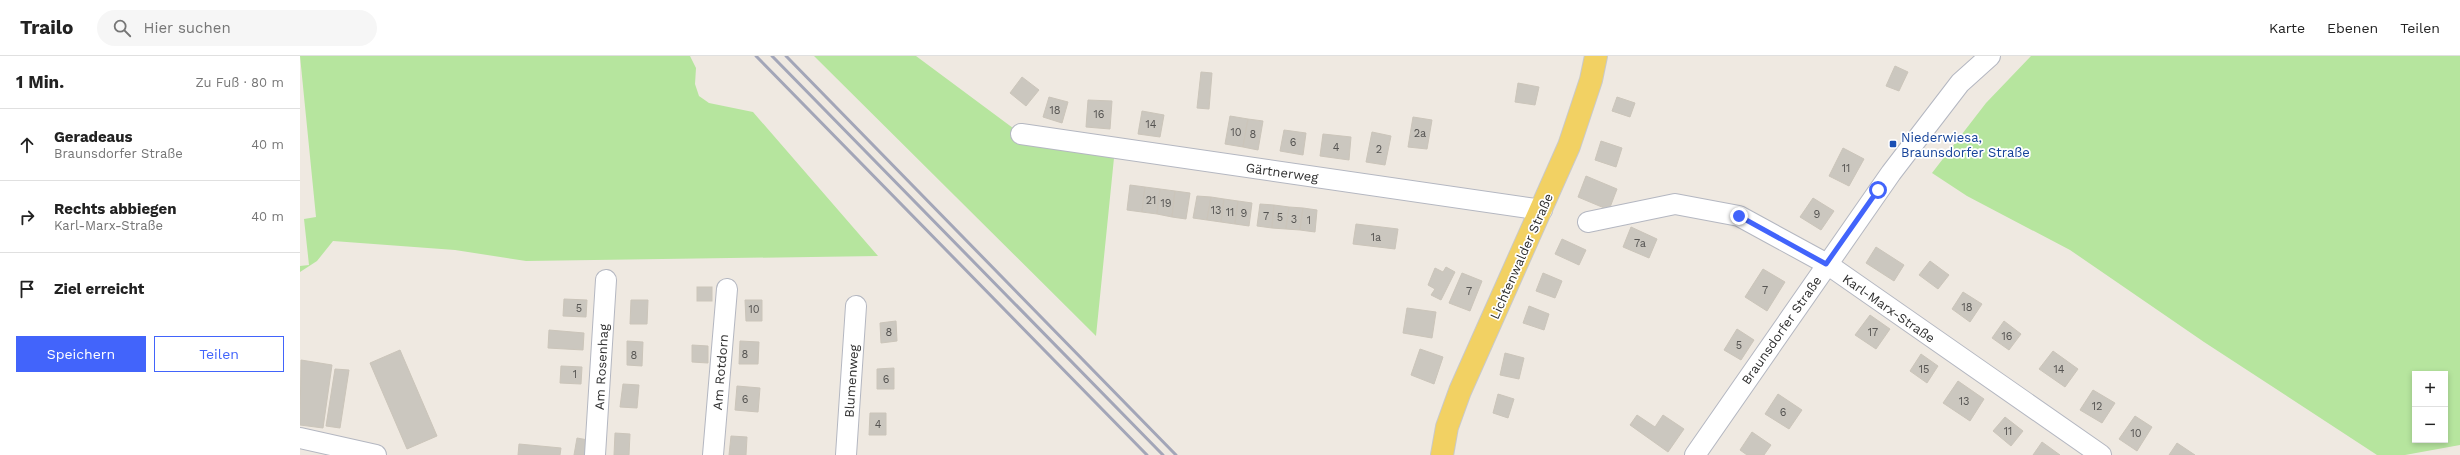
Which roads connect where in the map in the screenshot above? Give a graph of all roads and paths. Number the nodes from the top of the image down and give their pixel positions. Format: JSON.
{"nodes":[{"id":1,"x":1596,"y":56,"type":"edge"},
{"id":2,"x":1990,"y":56,"type":"edge"},
{"id":3,"x":1021,"y":134,"type":"dead end"},
{"id":4,"x":1542,"y":210,"type":"junction"},
{"id":5,"x":1588,"y":222,"type":"dead end"},
{"id":6,"x":1826,"y":264,"type":"junction"},
{"id":7,"x":606,"y":280,"type":"dead end"},
{"id":8,"x":727,"y":289,"type":"dead end"},
{"id":9,"x":856,"y":306,"type":"dead end"},
{"id":10,"x":300,"y":438,"type":"edge"},
{"id":11,"x":376,"y":455,"type":"edge"},
{"id":12,"x":595,"y":455,"type":"edge"},
{"id":13,"x":713,"y":455,"type":"edge"},
{"id":14,"x":846,"y":455,"type":"edge"},
{"id":15,"x":1442,"y":455,"type":"edge"},
{"id":16,"x":1695,"y":455,"type":"edge"},
{"id":17,"x":2101,"y":455,"type":"edge"}],
"edges":[{"from":1,"to":4,"type":"main road","name":"Lichtenwalder Straße"},
{"from":2,"to":6,"type":"street","name":"Braunsdorfer Straße"},
{"from":3,"to":4,"type":"street","name":"Gärtnerweg"},
{"from":4,"to":15,"type":"main road","name":"Lichtenwalder Straße"},
{"from":5,"to":6,"type":"street","name":"Karl-Marx-Straße"},
{"from":6,"to":16,"type":"street","name":"Braunsdorfer Straße"},
{"from":6,"to":17,"type":"street","name":"Karl-Marx-Straße"},
{"from":7,"to":12,"type":"street","name":"Am Rosenhag"},
{"from":8,"to":13,"type":"street","name":"Am Rotdorn"},
{"from":9,"to":14,"type":"street","name":"Blumenweg"},
{"from":10,"to":11,"type":"street"}]}
